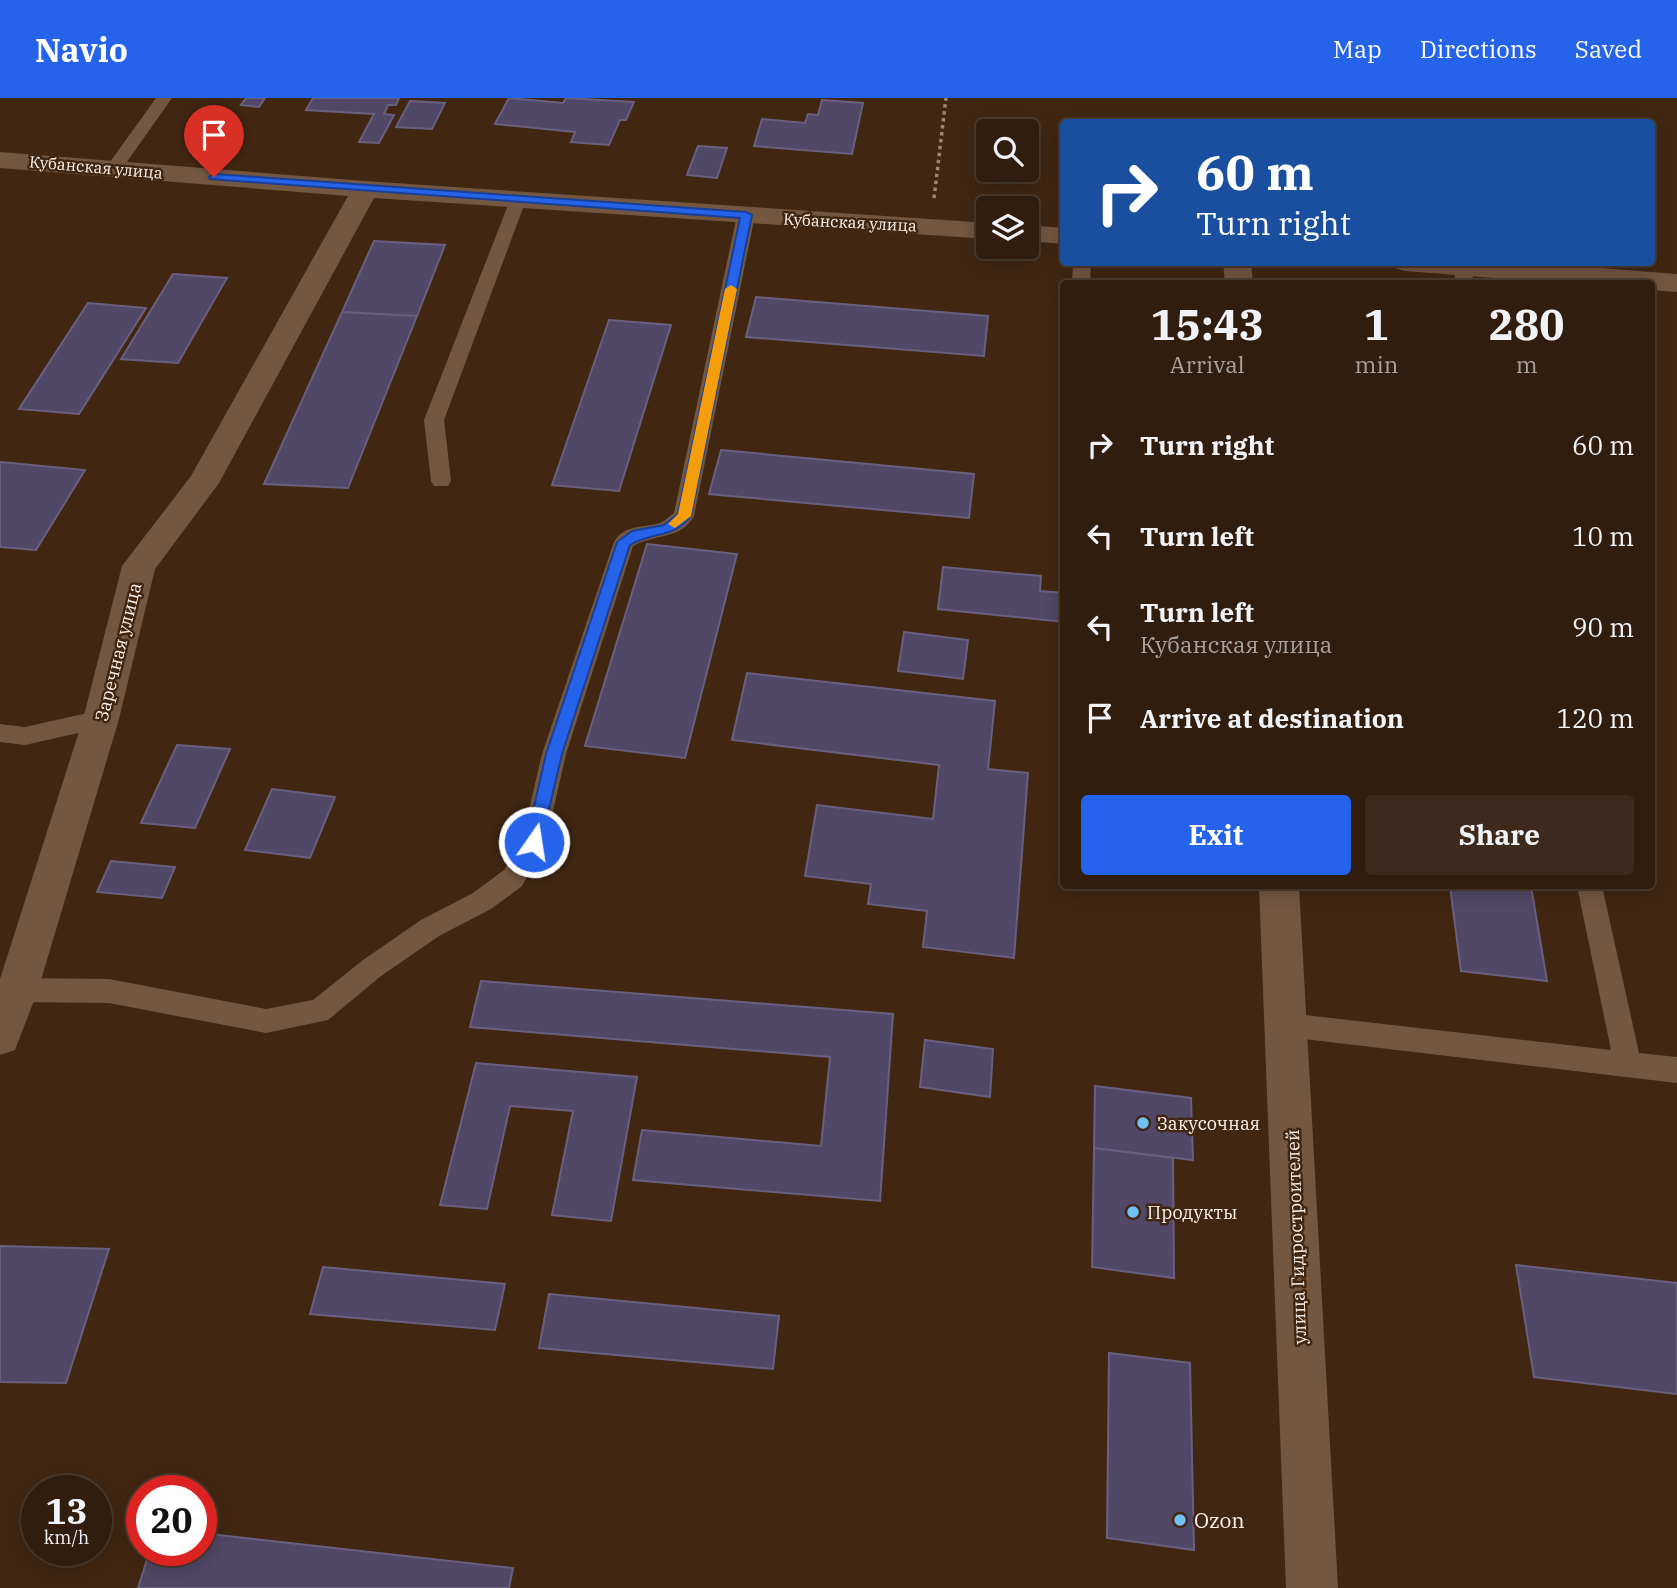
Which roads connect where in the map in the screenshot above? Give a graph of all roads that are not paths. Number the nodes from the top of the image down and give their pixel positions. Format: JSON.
{"nodes":[{"id":1,"x":164,"y":98,"type":"edge"},
{"id":2,"x":0,"y":160,"type":"edge"},
{"id":3,"x":113,"y":169,"type":"junction"},
{"id":4,"x":365,"y":189,"type":"junction"},
{"id":5,"x":518,"y":200,"type":"junction"},
{"id":6,"x":746,"y":215,"type":"junction"},
{"id":7,"x":976,"y":230,"type":"edge"},
{"id":8,"x":1039,"y":234,"type":"edge"},
{"id":9,"x":1060,"y":236,"type":"edge"},
{"id":10,"x":1423,"y":266,"type":"edge"},
{"id":11,"x":1464,"y":275,"type":"edge"},
{"id":12,"x":1597,"y":280,"type":"edge"},
{"id":13,"x":1655,"y":282,"type":"edge"},
{"id":14,"x":1677,"y":283,"type":"edge"},
{"id":15,"x":441,"y":481,"type":"dead end"},
{"id":16,"x":101,"y":719,"type":"junction"},
{"id":17,"x":0,"y":733,"type":"edge"},
{"id":18,"x":1279,"y":889,"type":"edge"},
{"id":19,"x":1591,"y":889,"type":"edge"},
{"id":20,"x":17,"y":990,"type":"junction"},
{"id":21,"x":1287,"y":1025,"type":"junction"},
{"id":22,"x":0,"y":1036,"type":"edge"},
{"id":23,"x":1628,"y":1065,"type":"junction"},
{"id":24,"x":1677,"y":1070,"type":"edge"},
{"id":25,"x":1312,"y":1588,"type":"edge"}],
"edges":[{"from":1,"to":3,"type":"lane"},
{"from":2,"to":3,"type":"street","name":"Кубанская улица"},
{"from":3,"to":4,"type":"street","name":"Кубанская улица"},
{"from":4,"to":5,"type":"street","name":"Кубанская улица"},
{"from":4,"to":16,"type":"street","name":"Заречная улица"},
{"from":5,"to":6,"type":"street","name":"Кубанская улица"},
{"from":5,"to":15,"type":"lane"},
{"from":6,"to":7,"type":"street","name":"Кубанская улица"},
{"from":6,"to":20,"type":"lane"},
{"from":8,"to":9,"type":"street"},
{"from":10,"to":11,"type":"street"},
{"from":11,"to":12,"type":"street"},
{"from":13,"to":14,"type":"street"},
{"from":16,"to":17,"type":"lane"},
{"from":16,"to":20,"type":"street","name":"Заречная улица"},
{"from":18,"to":21,"type":"street","name":"улица Гидростроителей"},
{"from":19,"to":23,"type":"lane"},
{"from":20,"to":22,"type":"street","name":"Заречная улица"},
{"from":21,"to":23,"type":"lane"},
{"from":21,"to":25,"type":"street","name":"улица Гидростроителей"},
{"from":23,"to":24,"type":"lane"}]}
